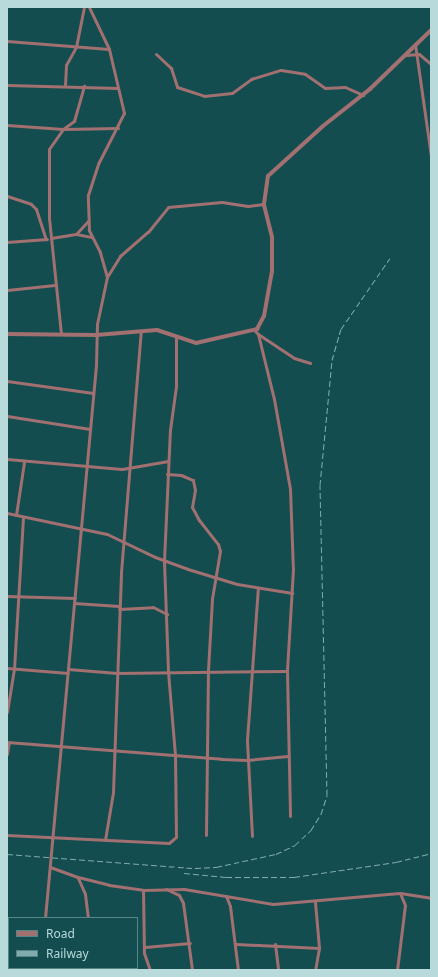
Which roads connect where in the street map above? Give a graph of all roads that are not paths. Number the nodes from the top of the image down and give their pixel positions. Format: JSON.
{"nodes":[{"id":1,"x":84,"y":7,"type":"edge"},
{"id":2,"x":89,"y":7,"type":"edge"},
{"id":3,"x":431,"y":30,"type":"edge"},
{"id":4,"x":7,"y":41,"type":"edge"},
{"id":5,"x":415,"y":44,"type":"junction"},
{"id":6,"x":76,"y":47,"type":"junction"},
{"id":7,"x":109,"y":49,"type":"junction"},
{"id":8,"x":156,"y":54,"type":"dead end"},
{"id":9,"x":417,"y":54,"type":"junction"},
{"id":10,"x":406,"y":55,"type":"junction"},
{"id":11,"x":431,"y":64,"type":"edge"},
{"id":12,"x":7,"y":84,"type":"edge"},
{"id":13,"x":65,"y":85,"type":"junction"},
{"id":14,"x":84,"y":85,"type":"junction"},
{"id":15,"x":118,"y":88,"type":"junction"},
{"id":16,"x":363,"y":95,"type":"junction"},
{"id":17,"x":7,"y":125,"type":"edge"},
{"id":18,"x":118,"y":128,"type":"junction"},
{"id":19,"x":63,"y":129,"type":"junction"},
{"id":20,"x":431,"y":157,"type":"edge"},
{"id":21,"x":7,"y":196,"type":"edge"},
{"id":22,"x":264,"y":204,"type":"junction"},
{"id":23,"x":88,"y":221,"type":"junction"},
{"id":24,"x":76,"y":234,"type":"junction"},
{"id":25,"x":91,"y":237,"type":"junction"},
{"id":26,"x":46,"y":239,"type":"junction"},
{"id":27,"x":51,"y":239,"type":"junction"},
{"id":28,"x":7,"y":242,"type":"edge"},
{"id":29,"x":107,"y":277,"type":"junction"},
{"id":30,"x":55,"y":284,"type":"junction"},
{"id":31,"x":7,"y":290,"type":"edge"},
{"id":32,"x":141,"y":331,"type":"junction"},
{"id":33,"x":256,"y":332,"type":"junction"},
{"id":34,"x":7,"y":334,"type":"edge"},
{"id":35,"x":61,"y":334,"type":"junction"},
{"id":36,"x":96,"y":335,"type":"junction"},
{"id":37,"x":176,"y":337,"type":"junction"},
{"id":38,"x":310,"y":363,"type":"dead end"},
{"id":39,"x":7,"y":381,"type":"edge"},
{"id":40,"x":93,"y":393,"type":"junction"},
{"id":41,"x":7,"y":416,"type":"edge"},
{"id":42,"x":90,"y":429,"type":"junction"},
{"id":43,"x":7,"y":459,"type":"edge"},
{"id":44,"x":168,"y":461,"type":"junction"},
{"id":45,"x":24,"y":462,"type":"junction"},
{"id":46,"x":87,"y":467,"type":"junction"},
{"id":47,"x":129,"y":469,"type":"junction"},
{"id":48,"x":167,"y":474,"type":"junction"},
{"id":49,"x":7,"y":513,"type":"edge"},
{"id":50,"x":16,"y":515,"type":"junction"},
{"id":51,"x":22,"y":517,"type":"junction"},
{"id":52,"x":81,"y":529,"type":"junction"},
{"id":53,"x":123,"y":541,"type":"junction"},
{"id":54,"x":164,"y":561,"type":"junction"},
{"id":55,"x":216,"y":576,"type":"junction"},
{"id":56,"x":258,"y":587,"type":"junction"},
{"id":57,"x":292,"y":593,"type":"junction"},
{"id":58,"x":7,"y":596,"type":"edge"},
{"id":59,"x":18,"y":596,"type":"junction"},
{"id":60,"x":75,"y":598,"type":"junction"},
{"id":61,"x":74,"y":604,"type":"junction"},
{"id":62,"x":119,"y":608,"type":"junction"},
{"id":63,"x":167,"y":614,"type":"junction"},
{"id":64,"x":7,"y":668,"type":"edge"},
{"id":65,"x":14,"y":669,"type":"junction"},
{"id":66,"x":208,"y":670,"type":"junction"},
{"id":67,"x":252,"y":670,"type":"junction"},
{"id":68,"x":68,"y":671,"type":"junction"},
{"id":69,"x":168,"y":671,"type":"junction"},
{"id":70,"x":287,"y":671,"type":"junction"},
{"id":71,"x":117,"y":672,"type":"junction"},
{"id":72,"x":7,"y":712,"type":"edge"},
{"id":73,"x":8,"y":742,"type":"edge"},
{"id":74,"x":61,"y":746,"type":"junction"},
{"id":75,"x":114,"y":751,"type":"junction"},
{"id":76,"x":7,"y":754,"type":"edge"},
{"id":77,"x":175,"y":755,"type":"junction"},
{"id":78,"x":207,"y":756,"type":"junction"},
{"id":79,"x":288,"y":756,"type":"junction"},
{"id":80,"x":247,"y":760,"type":"junction"},
{"id":81,"x":290,"y":816,"type":"dead end"},
{"id":82,"x":7,"y":835,"type":"edge"},
{"id":83,"x":206,"y":835,"type":"dead end"},
{"id":84,"x":252,"y":836,"type":"dead end"},
{"id":85,"x":54,"y":838,"type":"junction"},
{"id":86,"x":105,"y":840,"type":"junction"},
{"id":87,"x":50,"y":866,"type":"junction"},
{"id":88,"x":78,"y":877,"type":"junction"},
{"id":89,"x":165,"y":889,"type":"junction"},
{"id":90,"x":142,"y":890,"type":"junction"},
{"id":91,"x":400,"y":893,"type":"junction"},
{"id":92,"x":226,"y":896,"type":"junction"},
{"id":93,"x":431,"y":898,"type":"edge"},
{"id":94,"x":315,"y":902,"type":"junction"},
{"id":95,"x":45,"y":917,"type":"edge"},
{"id":96,"x":88,"y":917,"type":"edge"},
{"id":97,"x":190,"y":942,"type":"junction"},
{"id":98,"x":236,"y":944,"type":"junction"},
{"id":99,"x":275,"y":944,"type":"junction"},
{"id":100,"x":145,"y":947,"type":"junction"},
{"id":101,"x":319,"y":948,"type":"junction"},
{"id":102,"x":150,"y":970,"type":"edge"},
{"id":103,"x":192,"y":970,"type":"edge"},
{"id":104,"x":237,"y":970,"type":"edge"},
{"id":105,"x":278,"y":970,"type":"edge"},
{"id":106,"x":315,"y":970,"type":"edge"},
{"id":107,"x":398,"y":970,"type":"edge"}],
"edges":[{"from":1,"to":6,"type":"street"},
{"from":2,"to":7,"type":"street"},
{"from":3,"to":5,"type":"street"},
{"from":4,"to":6,"type":"street"},
{"from":5,"to":9,"type":"street"},
{"from":5,"to":10,"type":"street"},
{"from":6,"to":7,"type":"street"},
{"from":6,"to":13,"type":"street"},
{"from":7,"to":15,"type":"street"},
{"from":8,"to":16,"type":"street"},
{"from":9,"to":10,"type":"street"},
{"from":9,"to":11,"type":"street"},
{"from":9,"to":20,"type":"street"},
{"from":10,"to":16,"type":"street"},
{"from":12,"to":13,"type":"street"},
{"from":13,"to":14,"type":"street"},
{"from":14,"to":15,"type":"street"},
{"from":14,"to":19,"type":"street"},
{"from":15,"to":18,"type":"street"},
{"from":16,"to":22,"type":"street"},
{"from":17,"to":19,"type":"street"},
{"from":18,"to":19,"type":"street"},
{"from":18,"to":23,"type":"street"},
{"from":19,"to":27,"type":"street"},
{"from":21,"to":26,"type":"street"},
{"from":22,"to":29,"type":"street"},
{"from":22,"to":33,"type":"street"},
{"from":23,"to":24,"type":"street"},
{"from":23,"to":25,"type":"street"},
{"from":24,"to":25,"type":"street"},
{"from":24,"to":27,"type":"street"},
{"from":25,"to":29,"type":"street"},
{"from":26,"to":27,"type":"street"},
{"from":26,"to":28,"type":"street"},
{"from":27,"to":30,"type":"street"},
{"from":29,"to":36,"type":"street"},
{"from":30,"to":31,"type":"street"},
{"from":30,"to":35,"type":"street"},
{"from":32,"to":36,"type":"street"},
{"from":32,"to":37,"type":"street"},
{"from":32,"to":47,"type":"street"},
{"from":33,"to":37,"type":"street"},
{"from":33,"to":38,"type":"street"},
{"from":33,"to":57,"type":"street"},
{"from":34,"to":35,"type":"street"},
{"from":35,"to":36,"type":"street"},
{"from":36,"to":40,"type":"street"},
{"from":37,"to":44,"type":"street"},
{"from":39,"to":40,"type":"street"},
{"from":40,"to":42,"type":"street"},
{"from":41,"to":42,"type":"street"},
{"from":42,"to":46,"type":"street"},
{"from":43,"to":45,"type":"street"},
{"from":44,"to":47,"type":"street"},
{"from":44,"to":48,"type":"street"},
{"from":45,"to":46,"type":"street"},
{"from":45,"to":50,"type":"street"},
{"from":46,"to":47,"type":"street"},
{"from":46,"to":52,"type":"street"},
{"from":47,"to":53,"type":"street"},
{"from":48,"to":54,"type":"street"},
{"from":48,"to":55,"type":"street"},
{"from":49,"to":50,"type":"street"},
{"from":50,"to":51,"type":"street"},
{"from":51,"to":52,"type":"street"},
{"from":51,"to":59,"type":"street"},
{"from":52,"to":53,"type":"street"},
{"from":52,"to":60,"type":"street"},
{"from":53,"to":54,"type":"street"},
{"from":53,"to":62,"type":"street"},
{"from":54,"to":55,"type":"street"},
{"from":54,"to":63,"type":"street"},
{"from":55,"to":56,"type":"street"},
{"from":55,"to":66,"type":"street"},
{"from":56,"to":57,"type":"street"},
{"from":56,"to":67,"type":"street"},
{"from":57,"to":70,"type":"street"},
{"from":58,"to":59,"type":"street"},
{"from":59,"to":60,"type":"street"},
{"from":59,"to":65,"type":"street"},
{"from":60,"to":61,"type":"street"},
{"from":61,"to":62,"type":"street"},
{"from":61,"to":68,"type":"street"},
{"from":62,"to":63,"type":"street"},
{"from":62,"to":71,"type":"street"},
{"from":63,"to":69,"type":"street"},
{"from":64,"to":65,"type":"street"},
{"from":65,"to":68,"type":"street"},
{"from":65,"to":72,"type":"street"},
{"from":66,"to":67,"type":"street"},
{"from":66,"to":69,"type":"street"},
{"from":66,"to":78,"type":"street"},
{"from":67,"to":70,"type":"street"},
{"from":67,"to":80,"type":"street"},
{"from":68,"to":71,"type":"street"},
{"from":68,"to":74,"type":"street"},
{"from":69,"to":71,"type":"street"},
{"from":69,"to":77,"type":"street"},
{"from":70,"to":79,"type":"street"},
{"from":71,"to":75,"type":"street"},
{"from":73,"to":74,"type":"street"},
{"from":73,"to":76,"type":"street"},
{"from":74,"to":75,"type":"street"},
{"from":74,"to":85,"type":"street"},
{"from":75,"to":77,"type":"street"},
{"from":75,"to":86,"type":"street"},
{"from":77,"to":78,"type":"street"},
{"from":77,"to":86,"type":"street"},
{"from":78,"to":80,"type":"street"},
{"from":78,"to":83,"type":"street"},
{"from":79,"to":80,"type":"street"},
{"from":79,"to":81,"type":"street"},
{"from":80,"to":84,"type":"street"},
{"from":82,"to":85,"type":"street"},
{"from":85,"to":86,"type":"street"},
{"from":85,"to":87,"type":"street"},
{"from":87,"to":88,"type":"street"},
{"from":87,"to":95,"type":"street"},
{"from":88,"to":90,"type":"street"},
{"from":88,"to":96,"type":"street"},
{"from":89,"to":90,"type":"street"},
{"from":89,"to":92,"type":"street"},
{"from":89,"to":97,"type":"street"},
{"from":90,"to":100,"type":"street"},
{"from":91,"to":93,"type":"street"},
{"from":91,"to":94,"type":"street"},
{"from":91,"to":107,"type":"street"},
{"from":92,"to":94,"type":"street"},
{"from":92,"to":98,"type":"street"},
{"from":94,"to":101,"type":"street"},
{"from":97,"to":100,"type":"street"},
{"from":97,"to":103,"type":"street"},
{"from":98,"to":99,"type":"street"},
{"from":98,"to":104,"type":"street"},
{"from":99,"to":101,"type":"street"},
{"from":99,"to":105,"type":"street"},
{"from":100,"to":102,"type":"street"},
{"from":101,"to":106,"type":"street"}]}
